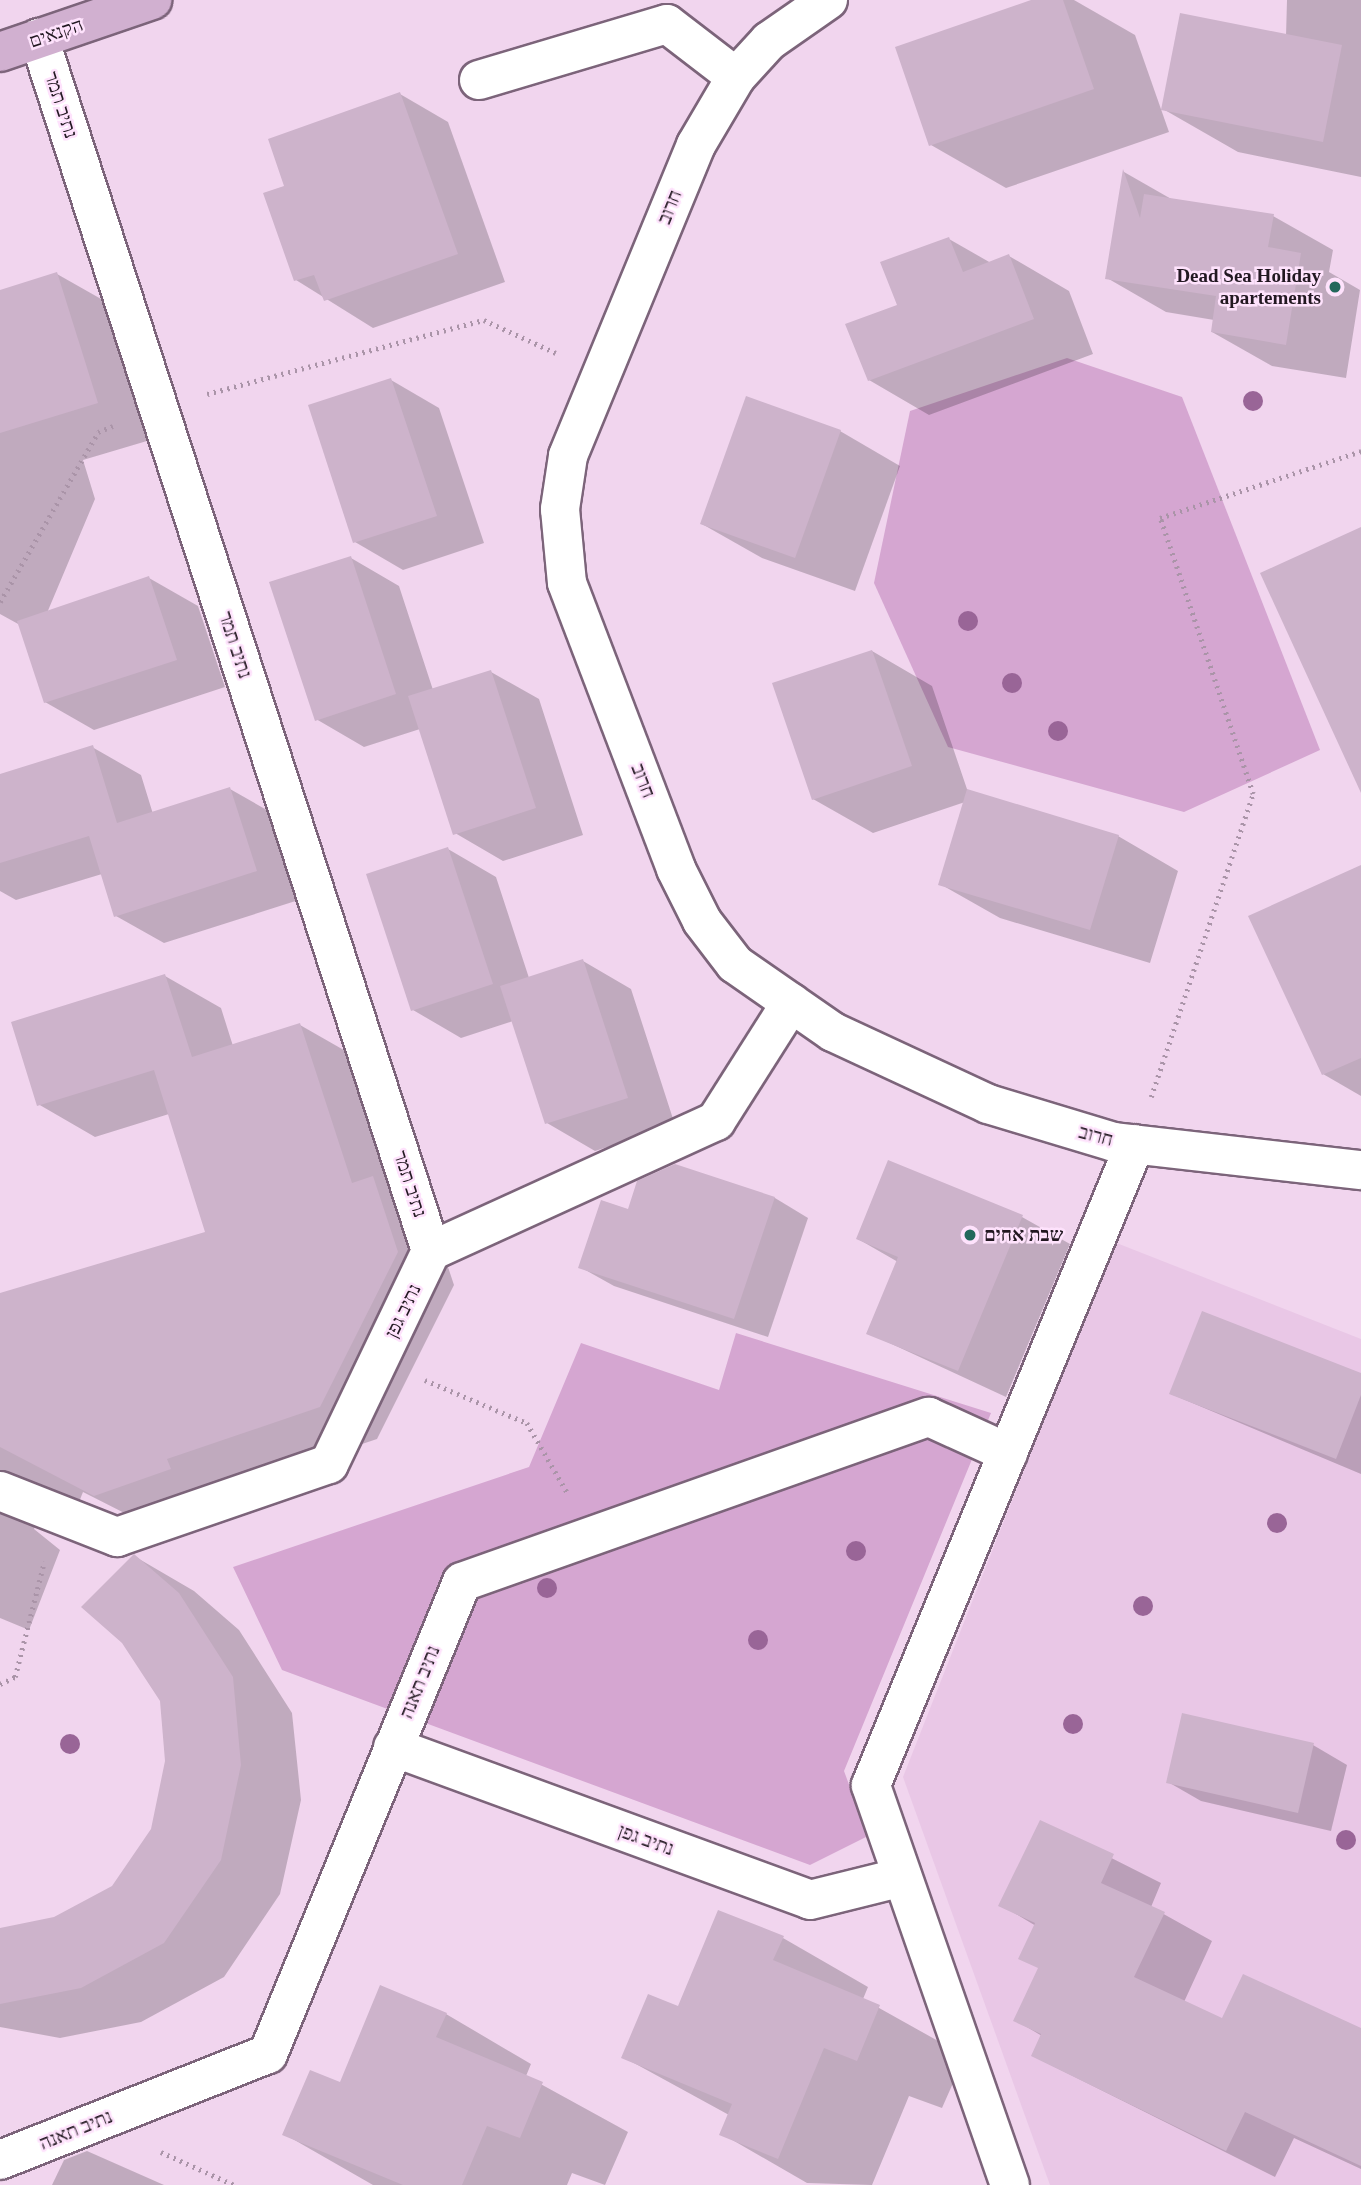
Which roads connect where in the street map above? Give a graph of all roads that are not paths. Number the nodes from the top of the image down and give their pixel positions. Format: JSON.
{"nodes":[{"id":1,"x":152,"y":0,"type":"edge"},
{"id":2,"x":828,"y":0,"type":"edge"},
{"id":3,"x":39,"y":38,"type":"junction"},
{"id":4,"x":0,"y":52,"type":"edge"},
{"id":5,"x":736,"y":77,"type":"junction"},
{"id":6,"x":480,"y":80,"type":"dead end"},
{"id":7,"x":791,"y":1003,"type":"junction"},
{"id":8,"x":1135,"y":1144,"type":"junction"},
{"id":9,"x":1361,"y":1170,"type":"edge"},
{"id":10,"x":431,"y":1251,"type":"junction"},
{"id":11,"x":1008,"y":1453,"type":"junction"},
{"id":12,"x":0,"y":1491,"type":"edge"},
{"id":13,"x":393,"y":1747,"type":"junction"},
{"id":14,"x":902,"y":1877,"type":"junction"},
{"id":15,"x":0,"y":2160,"type":"edge"},
{"id":16,"x":1010,"y":2185,"type":"edge"}],
"edges":[{"from":1,"to":3,"type":"main road","name":"הקנאים"},
{"from":2,"to":5,"type":"street","name":"חרוב"},
{"from":3,"to":4,"type":"main road","name":"הקנאים"},
{"from":3,"to":10,"type":"street","name":"נתיב תמר"},
{"from":5,"to":6,"type":"street"},
{"from":5,"to":7,"type":"street","name":"חרוב"},
{"from":7,"to":8,"type":"street","name":"חרוב"},
{"from":7,"to":10,"type":"street"},
{"from":8,"to":9,"type":"street","name":"חרוב"},
{"from":8,"to":11,"type":"street"},
{"from":10,"to":12,"type":"street","name":"נתיב גפן"},
{"from":11,"to":13,"type":"street","name":"נתיב תאנה"},
{"from":11,"to":14,"type":"street"},
{"from":13,"to":14,"type":"street","name":"נתיב גפן"},
{"from":13,"to":15,"type":"street","name":"נתיב תאנה"},
{"from":14,"to":16,"type":"street"}]}
